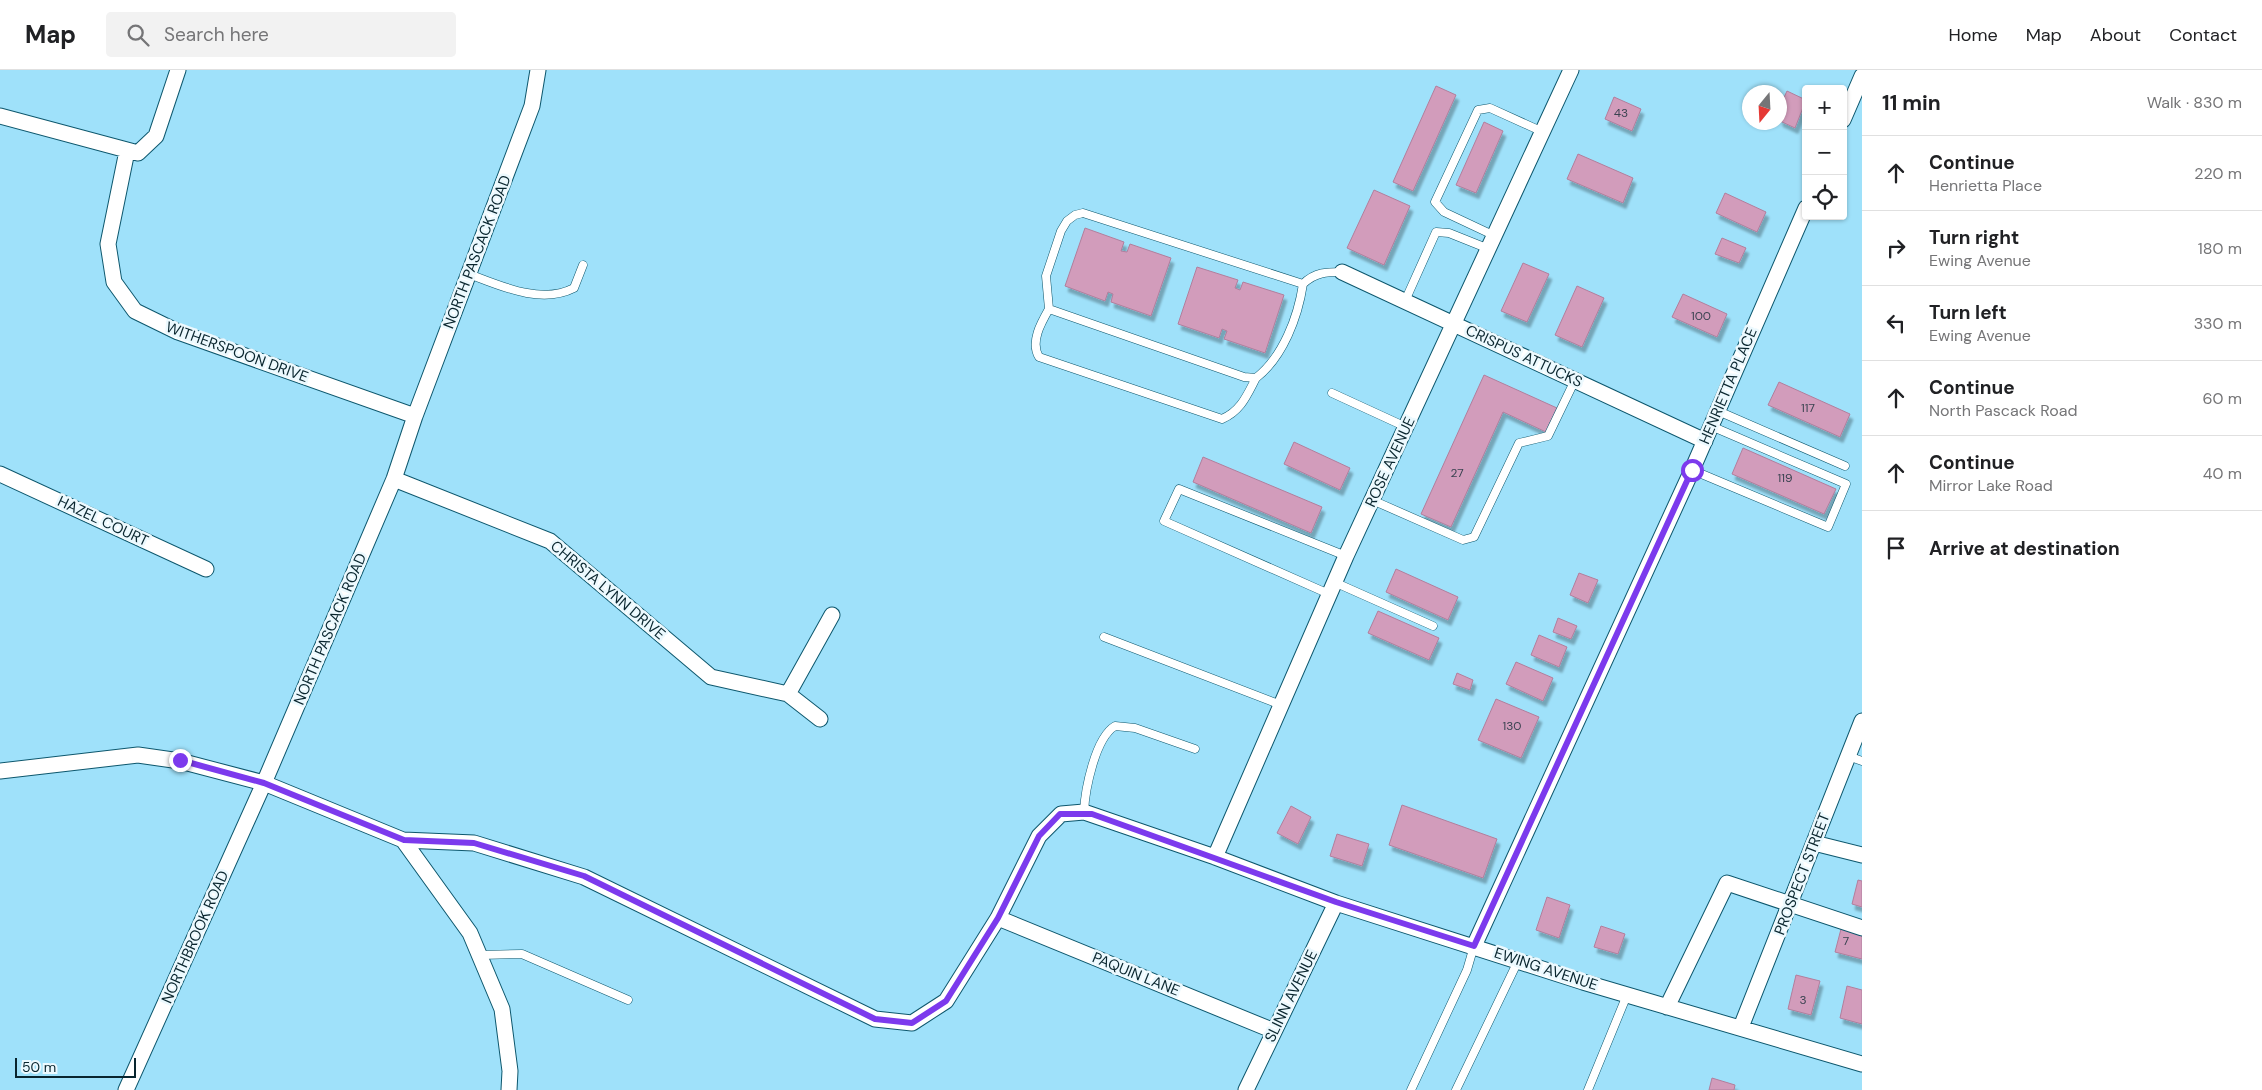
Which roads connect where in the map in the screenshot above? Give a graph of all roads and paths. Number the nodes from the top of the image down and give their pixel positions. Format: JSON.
{"nodes":[{"id":1,"x":178,"y":70,"type":"edge"},
{"id":2,"x":538,"y":70,"type":"edge"},
{"id":3,"x":1571,"y":70,"type":"edge"},
{"id":4,"x":1852,"y":70,"type":"edge"},
{"id":5,"x":1862,"y":75,"type":"edge"},
{"id":6,"x":1847,"y":111,"type":"edge"},
{"id":7,"x":0,"y":116,"type":"edge"},
{"id":8,"x":1543,"y":132,"type":"junction"},
{"id":9,"x":127,"y":151,"type":"junction"},
{"id":10,"x":1802,"y":217,"type":"edge"},
{"id":11,"x":1492,"y":243,"type":"junction"},
{"id":12,"x":583,"y":265,"type":"dead end"},
{"id":13,"x":1342,"y":272,"type":"joint"},
{"id":14,"x":469,"y":274,"type":"junction"},
{"id":15,"x":1303,"y":284,"type":"junction"},
{"id":16,"x":1405,"y":301,"type":"junction"},
{"id":17,"x":1049,"y":309,"type":"junction"},
{"id":18,"x":1455,"y":323,"type":"junction"},
{"id":19,"x":1256,"y":378,"type":"junction"},
{"id":20,"x":1575,"y":380,"type":"junction"},
{"id":21,"x":1332,"y":393,"type":"dead end"},
{"id":22,"x":1718,"y":411,"type":"junction"},
{"id":23,"x":415,"y":416,"type":"junction"},
{"id":24,"x":1711,"y":426,"type":"junction"},
{"id":25,"x":1406,"y":427,"type":"junction"},
{"id":26,"x":1705,"y":440,"type":"junction"},
{"id":27,"x":1845,"y":466,"type":"dead end"},
{"id":28,"x":1692,"y":470,"type":"junction"},
{"id":29,"x":0,"y":474,"type":"edge"},
{"id":30,"x":394,"y":479,"type":"junction"},
{"id":31,"x":1372,"y":500,"type":"junction"},
{"id":32,"x":1346,"y":556,"type":"junction"},
{"id":33,"x":206,"y":569,"type":"dead end"},
{"id":34,"x":1332,"y":588,"type":"junction"},
{"id":35,"x":832,"y":616,"type":"dead end"},
{"id":36,"x":1434,"y":626,"type":"dead end"},
{"id":37,"x":1104,"y":637,"type":"dead end"},
{"id":38,"x":788,"y":694,"type":"junction"},
{"id":39,"x":1282,"y":704,"type":"junction"},
{"id":40,"x":820,"y":720,"type":"dead end"},
{"id":41,"x":1862,"y":721,"type":"edge"},
{"id":42,"x":1195,"y":749,"type":"dead end"},
{"id":43,"x":1855,"y":758,"type":"edge"},
{"id":44,"x":0,"y":771,"type":"edge"},
{"id":45,"x":264,"y":783,"type":"junction"},
{"id":46,"x":1084,"y":812,"type":"junction"},
{"id":47,"x":404,"y":840,"type":"junction"},
{"id":48,"x":1814,"y":843,"type":"junction"},
{"id":49,"x":1862,"y":855,"type":"edge"},
{"id":50,"x":1215,"y":857,"type":"junction"},
{"id":51,"x":1336,"y":902,"type":"junction"},
{"id":52,"x":1790,"y":904,"type":"junction"},
{"id":53,"x":998,"y":918,"type":"junction"},
{"id":54,"x":1862,"y":928,"type":"edge"},
{"id":55,"x":1474,"y":946,"type":"junction"},
{"id":56,"x":480,"y":955,"type":"junction"},
{"id":57,"x":1518,"y":960,"type":"junction"},
{"id":58,"x":1628,"y":995,"type":"junction"},
{"id":59,"x":628,"y":1000,"type":"dead end"},
{"id":60,"x":1667,"y":1007,"type":"junction"},
{"id":61,"x":1741,"y":1027,"type":"junction"},
{"id":62,"x":1274,"y":1031,"type":"junction"},
{"id":63,"x":1862,"y":1064,"type":"edge"},
{"id":64,"x":126,"y":1090,"type":"edge"},
{"id":65,"x":510,"y":1090,"type":"edge"},
{"id":66,"x":1246,"y":1090,"type":"edge"},
{"id":67,"x":1411,"y":1090,"type":"edge"},
{"id":68,"x":1456,"y":1090,"type":"edge"},
{"id":69,"x":1588,"y":1090,"type":"edge"}],
"edges":[{"from":1,"to":9,"type":"street"},
{"from":2,"to":14,"type":"street","name":"NORTH PASCACK ROAD"},
{"from":3,"to":8,"type":"street","name":"ROSE AVENUE"},
{"from":4,"to":5,"type":"street"},
{"from":5,"to":6,"type":"street"},
{"from":7,"to":9,"type":"street"},
{"from":8,"to":11,"type":"street","name":"ROSE AVENUE"},
{"from":8,"to":11,"type":"lane"},
{"from":9,"to":23,"type":"street","name":"WITHERSPOON DRIVE"},
{"from":10,"to":22,"type":"street","name":"HENRIETTA PLACE"},
{"from":11,"to":16,"type":"lane"},
{"from":11,"to":18,"type":"street","name":"ROSE AVENUE"},
{"from":12,"to":14,"type":"lane"},
{"from":13,"to":15,"type":"lane"},
{"from":13,"to":16,"type":"street","name":"CRISPUS ATTUCKS"},
{"from":14,"to":23,"type":"street","name":"NORTH PASCACK ROAD"},
{"from":15,"to":17,"type":"lane"},
{"from":15,"to":19,"type":"lane"},
{"from":16,"to":18,"type":"street","name":"CRISPUS ATTUCKS"},
{"from":17,"to":19,"type":"lane"},
{"from":17,"to":19,"type":"lane"},
{"from":18,"to":20,"type":"street","name":"CRISPUS ATTUCKS"},
{"from":18,"to":25,"type":"street","name":"ROSE AVENUE"},
{"from":20,"to":26,"type":"street","name":"CRISPUS ATTUCKS"},
{"from":20,"to":31,"type":"lane"},
{"from":21,"to":25,"type":"lane"},
{"from":22,"to":24,"type":"street","name":"HENRIETTA PLACE"},
{"from":22,"to":27,"type":"lane"},
{"from":23,"to":30,"type":"street","name":"NORTH PASCACK ROAD"},
{"from":24,"to":26,"type":"street","name":"HENRIETTA PLACE"},
{"from":24,"to":28,"type":"lane"},
{"from":25,"to":31,"type":"street","name":"ROSE AVENUE"},
{"from":26,"to":28,"type":"street","name":"HENRIETTA PLACE"},
{"from":28,"to":55,"type":"street","name":"HENRIETTA PLACE"},
{"from":29,"to":33,"type":"street","name":"HAZEL COURT"},
{"from":30,"to":38,"type":"street","name":"CHRISTA LYNN DRIVE"},
{"from":30,"to":45,"type":"street","name":"NORTH PASCACK ROAD"},
{"from":31,"to":32,"type":"street","name":"ROSE AVENUE"},
{"from":32,"to":34,"type":"street","name":"ROSE AVENUE"},
{"from":32,"to":34,"type":"lane"},
{"from":34,"to":36,"type":"lane"},
{"from":34,"to":39,"type":"street","name":"ROSE AVENUE"},
{"from":35,"to":38,"type":"street"},
{"from":37,"to":39,"type":"lane"},
{"from":38,"to":40,"type":"street","name":"CHRISTA LYNN DRIVE"},
{"from":39,"to":50,"type":"street","name":"ROSE AVENUE"},
{"from":41,"to":43,"type":"street","name":"PROSPECT STREET"},
{"from":42,"to":46,"type":"lane"},
{"from":43,"to":48,"type":"street","name":"PROSPECT STREET"},
{"from":44,"to":45,"type":"street"},
{"from":45,"to":47,"type":"street"},
{"from":45,"to":64,"type":"street","name":"NORTHBROOK ROAD"},
{"from":46,"to":50,"type":"street","name":"EWING AVENUE"},
{"from":46,"to":53,"type":"street","name":"EWING AVENUE"},
{"from":47,"to":53,"type":"street","name":"EWING AVENUE"},
{"from":47,"to":56,"type":"street"},
{"from":48,"to":49,"type":"street"},
{"from":48,"to":52,"type":"street","name":"PROSPECT STREET"},
{"from":50,"to":51,"type":"street","name":"EWING AVENUE"},
{"from":51,"to":55,"type":"street","name":"EWING AVENUE"},
{"from":51,"to":62,"type":"street","name":"SLINN AVENUE"},
{"from":52,"to":54,"type":"street"},
{"from":52,"to":60,"type":"street"},
{"from":52,"to":61,"type":"street","name":"PROSPECT STREET"},
{"from":53,"to":62,"type":"street","name":"PAQUIN LANE"},
{"from":55,"to":57,"type":"street","name":"EWING AVENUE"},
{"from":55,"to":67,"type":"lane"},
{"from":56,"to":59,"type":"lane"},
{"from":56,"to":65,"type":"street"},
{"from":57,"to":58,"type":"street","name":"EWING AVENUE"},
{"from":57,"to":68,"type":"lane"},
{"from":58,"to":60,"type":"street","name":"EWING AVENUE"},
{"from":58,"to":69,"type":"lane"},
{"from":60,"to":61,"type":"street","name":"EWING AVENUE"},
{"from":61,"to":63,"type":"street","name":"EWING AVENUE"},
{"from":62,"to":66,"type":"street","name":"SLINN AVENUE"}]}
